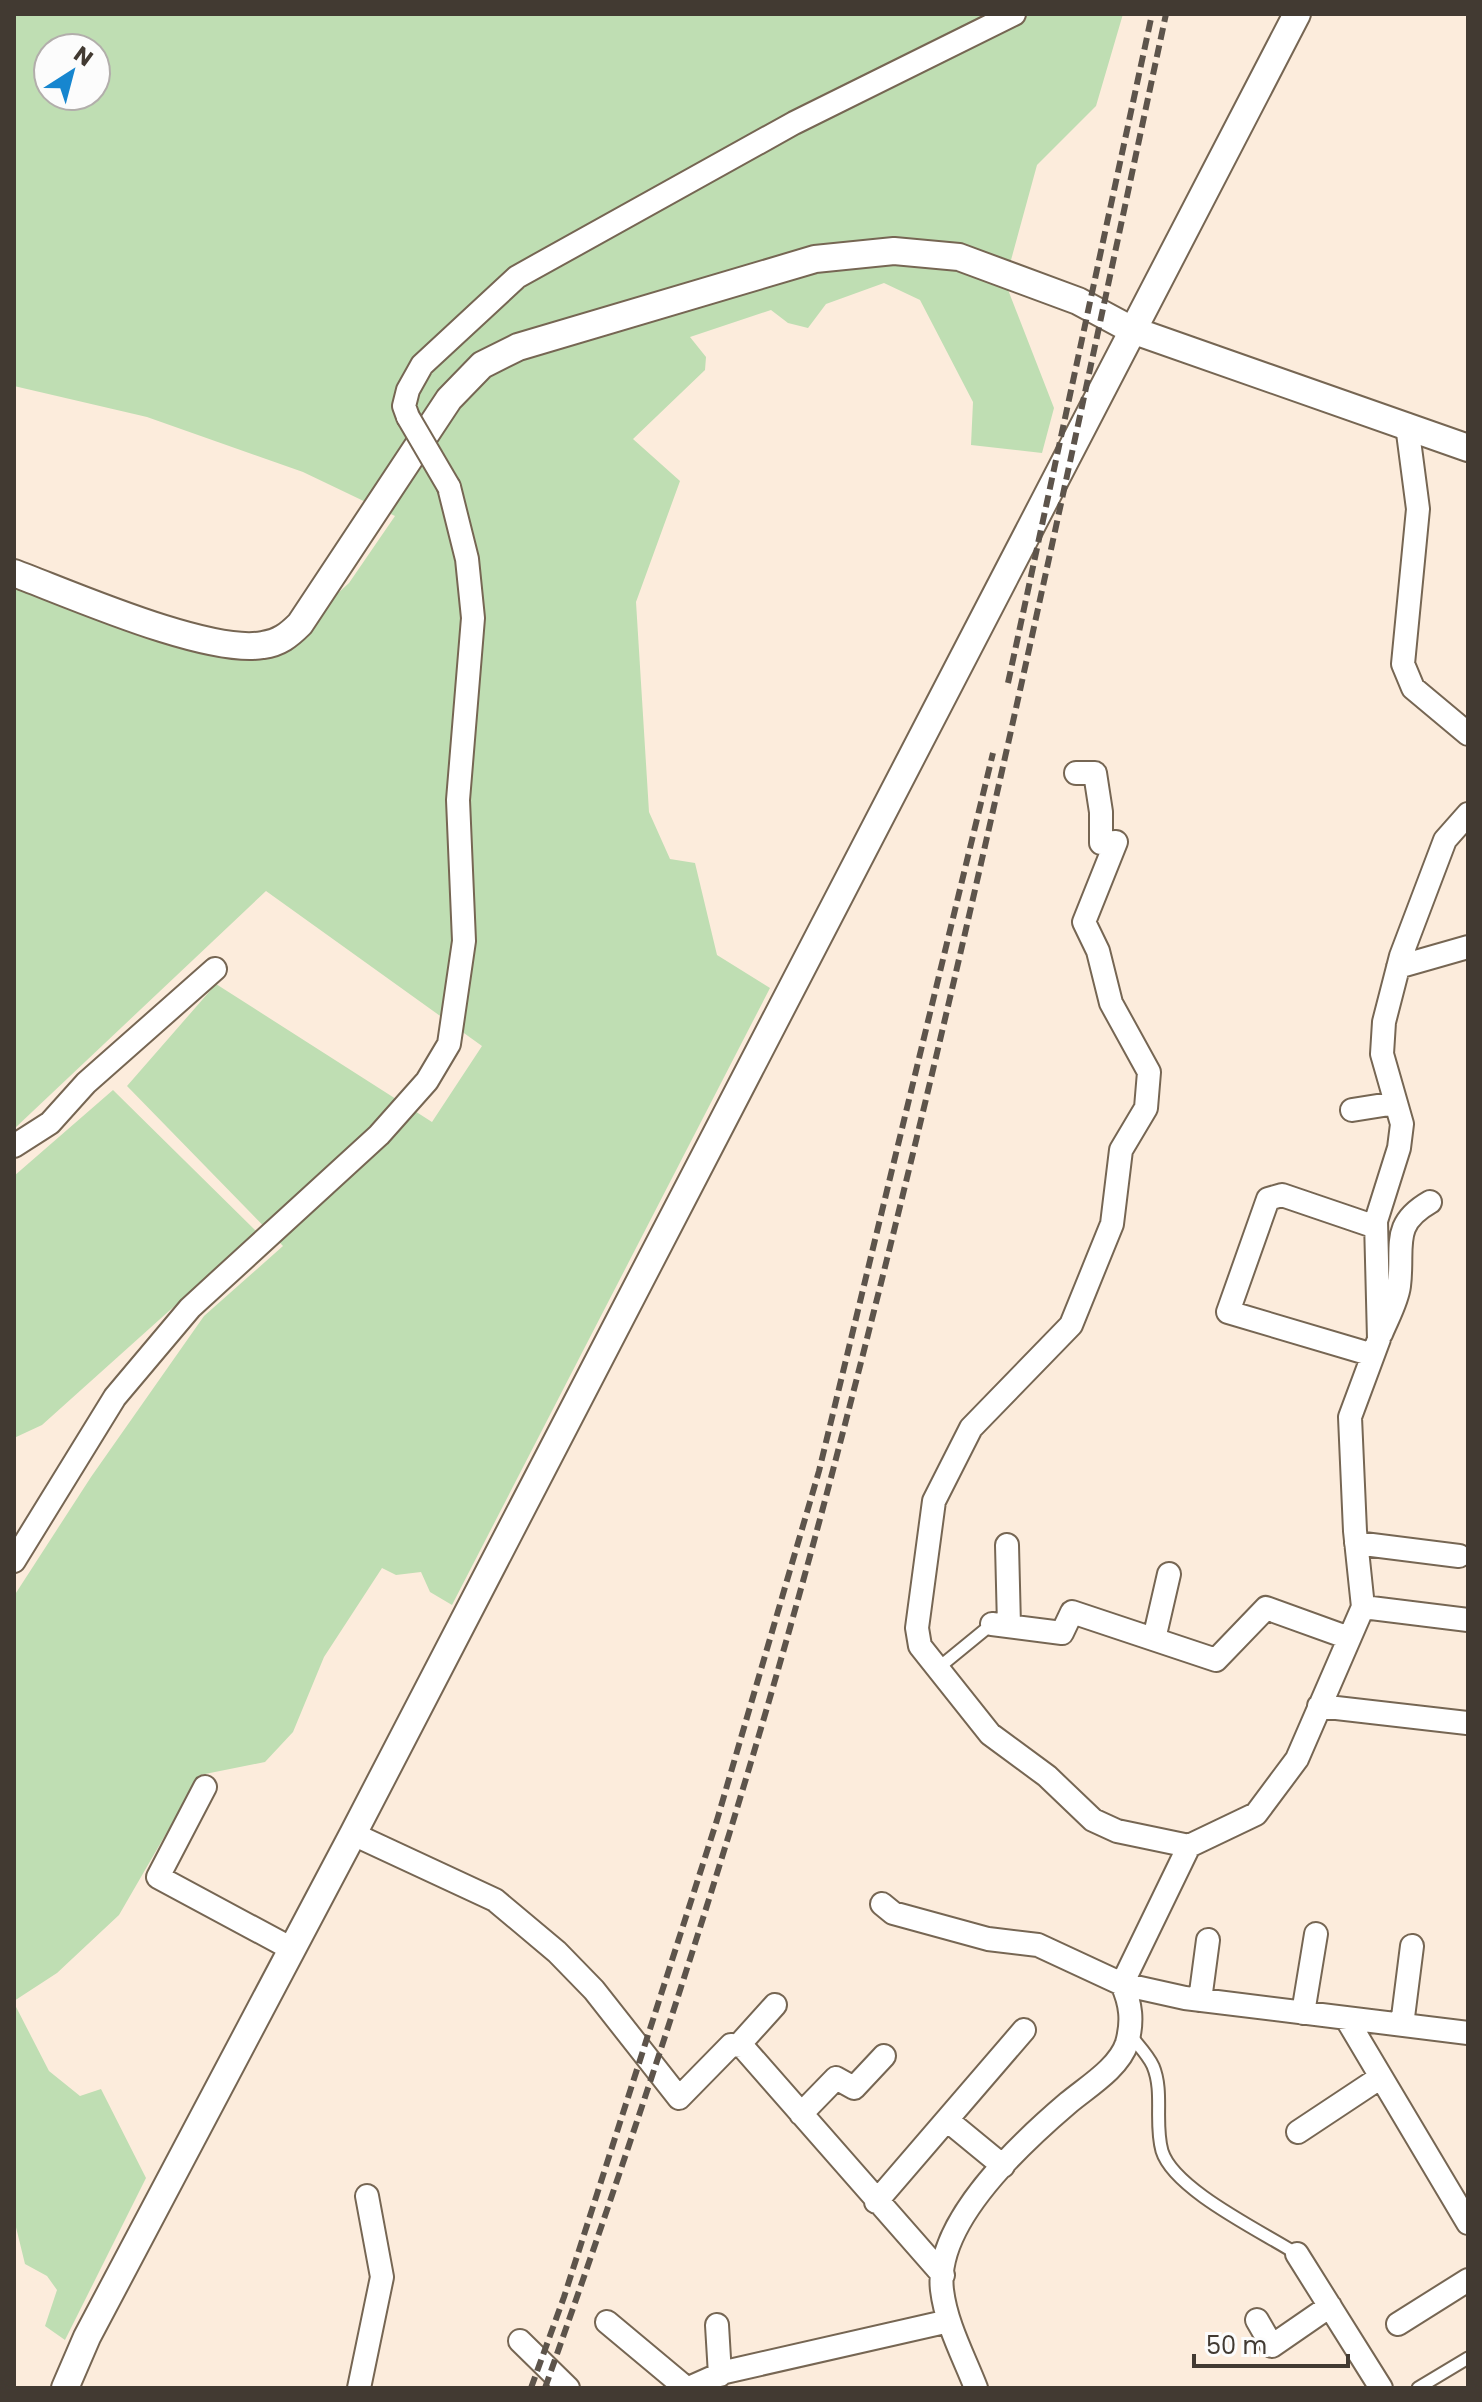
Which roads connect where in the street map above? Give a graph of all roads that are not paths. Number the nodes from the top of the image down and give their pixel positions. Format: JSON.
{"nodes":[{"id":1,"x":1014,"y":14,"type":"edge"},
{"id":2,"x":1297,"y":14,"type":"edge"},
{"id":3,"x":1132,"y":330,"type":"junction"},
{"id":4,"x":1407,"y":425,"type":"junction"},
{"id":5,"x":1468,"y":448,"type":"edge"},
{"id":6,"x":14,"y":573,"type":"edge"},
{"id":7,"x":1468,"y":734,"type":"edge"},
{"id":8,"x":1076,"y":773,"type":"dead end"},
{"id":9,"x":1467,"y":817,"type":"edge"},
{"id":10,"x":1468,"y":947,"type":"edge"},
{"id":11,"x":1398,"y":967,"type":"junction"},
{"id":12,"x":215,"y":969,"type":"dead end"},
{"id":13,"x":1396,"y":1103,"type":"junction"},
{"id":14,"x":1352,"y":1110,"type":"dead end"},
{"id":15,"x":14,"y":1146,"type":"edge"},
{"id":16,"x":1430,"y":1202,"type":"dead end"},
{"id":17,"x":1376,"y":1227,"type":"junction"},
{"id":18,"x":1376,"y":1347,"type":"junction"},
{"id":19,"x":1356,"y":1543,"type":"junction"},
{"id":20,"x":1007,"y":1545,"type":"dead end"},
{"id":21,"x":1459,"y":1556,"type":"dead end"},
{"id":22,"x":14,"y":1561,"type":"edge"},
{"id":23,"x":1169,"y":1574,"type":"dead end"},
{"id":24,"x":1363,"y":1607,"type":"junction"},
{"id":25,"x":1468,"y":1620,"type":"edge"},
{"id":26,"x":1000,"y":1625,"type":"junction"},
{"id":27,"x":1349,"y":1638,"type":"junction"},
{"id":28,"x":1154,"y":1639,"type":"junction"},
{"id":29,"x":936,"y":1669,"type":"junction"},
{"id":30,"x":1319,"y":1706,"type":"junction"},
{"id":31,"x":1467,"y":1723,"type":"edge"},
{"id":32,"x":205,"y":1787,"type":"dead end"},
{"id":33,"x":353,"y":1834,"type":"junction"},
{"id":34,"x":1189,"y":1846,"type":"junction"},
{"id":35,"x":882,"y":1904,"type":"dead end"},
{"id":36,"x":1316,"y":1934,"type":"dead end"},
{"id":37,"x":1208,"y":1940,"type":"dead end"},
{"id":38,"x":1412,"y":1946,"type":"dead end"},
{"id":39,"x":292,"y":1949,"type":"junction"},
{"id":40,"x":1122,"y":1984,"type":"junction"},
{"id":41,"x":1200,"y":2000,"type":"junction"},
{"id":42,"x":775,"y":2005,"type":"dead end"},
{"id":43,"x":1303,"y":2013,"type":"junction"},
{"id":44,"x":1346,"y":2018,"type":"junction"},
{"id":45,"x":1402,"y":2025,"type":"junction"},
{"id":46,"x":1024,"y":2030,"type":"dead end"},
{"id":47,"x":1128,"y":2032,"type":"junction"},
{"id":48,"x":1468,"y":2033,"type":"edge"},
{"id":49,"x":738,"y":2046,"type":"junction"},
{"id":50,"x":884,"y":2056,"type":"dead end"},
{"id":51,"x":1381,"y":2077,"type":"junction"},
{"id":52,"x":801,"y":2114,"type":"junction"},
{"id":53,"x":947,"y":2120,"type":"junction"},
{"id":54,"x":1298,"y":2132,"type":"dead end"},
{"id":55,"x":1003,"y":2166,"type":"junction"},
{"id":56,"x":367,"y":2196,"type":"dead end"},
{"id":57,"x":876,"y":2202,"type":"junction"},
{"id":58,"x":1468,"y":2223,"type":"edge"},
{"id":59,"x":1297,"y":2254,"type":"joint"},
{"id":60,"x":943,"y":2275,"type":"junction"},
{"id":61,"x":1468,"y":2280,"type":"edge"},
{"id":62,"x":1330,"y":2306,"type":"junction"},
{"id":63,"x":1257,"y":2320,"type":"dead end"},
{"id":64,"x":949,"y":2321,"type":"junction"},
{"id":65,"x":607,"y":2322,"type":"dead end"},
{"id":66,"x":1398,"y":2324,"type":"dead end"},
{"id":67,"x":717,"y":2325,"type":"dead end"},
{"id":68,"x":520,"y":2341,"type":"dead end"},
{"id":69,"x":1468,"y":2358,"type":"edge"},
{"id":70,"x":720,"y":2375,"type":"junction"},
{"id":71,"x":65,"y":2388,"type":"edge"},
{"id":72,"x":359,"y":2388,"type":"edge"},
{"id":73,"x":568,"y":2388,"type":"edge"},
{"id":74,"x":687,"y":2388,"type":"edge"},
{"id":75,"x":976,"y":2388,"type":"edge"},
{"id":76,"x":1381,"y":2388,"type":"edge"},
{"id":77,"x":1418,"y":2388,"type":"edge"}],
"edges":[{"from":1,"to":22,"type":"street","bridge":true},
{"from":2,"to":3,"type":"street"},
{"from":3,"to":4,"type":"street"},
{"from":3,"to":6,"type":"street"},
{"from":3,"to":33,"type":"street"},
{"from":4,"to":5,"type":"street"},
{"from":4,"to":7,"type":"street"},
{"from":8,"to":29,"type":"street"},
{"from":9,"to":11,"type":"street"},
{"from":10,"to":11,"type":"street"},
{"from":11,"to":13,"type":"street"},
{"from":12,"to":15,"type":"street"},
{"from":13,"to":14,"type":"street"},
{"from":13,"to":17,"type":"street"},
{"from":16,"to":18,"type":"street"},
{"from":17,"to":18,"type":"street"},
{"from":17,"to":18,"type":"street"},
{"from":18,"to":19,"type":"street"},
{"from":19,"to":21,"type":"street"},
{"from":19,"to":24,"type":"street"},
{"from":20,"to":26,"type":"street"},
{"from":23,"to":28,"type":"street"},
{"from":24,"to":25,"type":"street"},
{"from":24,"to":27,"type":"street"},
{"from":26,"to":28,"type":"street"},
{"from":26,"to":29,"type":"lane"},
{"from":27,"to":28,"type":"street"},
{"from":27,"to":30,"type":"street"},
{"from":29,"to":34,"type":"street"},
{"from":30,"to":31,"type":"street"},
{"from":30,"to":34,"type":"street"},
{"from":32,"to":39,"type":"street"},
{"from":33,"to":39,"type":"street"},
{"from":33,"to":49,"type":"street"},
{"from":34,"to":40,"type":"street"},
{"from":35,"to":40,"type":"street"},
{"from":36,"to":43,"type":"street"},
{"from":37,"to":41,"type":"street"},
{"from":38,"to":45,"type":"street"},
{"from":39,"to":71,"type":"street"},
{"from":40,"to":41,"type":"street"},
{"from":40,"to":47,"type":"street"},
{"from":41,"to":43,"type":"street"},
{"from":42,"to":49,"type":"street"},
{"from":43,"to":44,"type":"street"},
{"from":44,"to":45,"type":"street"},
{"from":44,"to":51,"type":"street"},
{"from":45,"to":48,"type":"street"},
{"from":46,"to":53,"type":"street"},
{"from":47,"to":55,"type":"street"},
{"from":47,"to":59,"type":"lane"},
{"from":49,"to":52,"type":"street"},
{"from":50,"to":52,"type":"street"},
{"from":51,"to":54,"type":"street"},
{"from":51,"to":58,"type":"street"},
{"from":52,"to":57,"type":"street"},
{"from":53,"to":55,"type":"street"},
{"from":53,"to":57,"type":"street"},
{"from":55,"to":60,"type":"street"},
{"from":56,"to":72,"type":"street"},
{"from":57,"to":60,"type":"street"},
{"from":59,"to":62,"type":"street"},
{"from":60,"to":64,"type":"street"},
{"from":61,"to":66,"type":"street"},
{"from":62,"to":63,"type":"street"},
{"from":62,"to":76,"type":"street"},
{"from":64,"to":70,"type":"street"},
{"from":64,"to":75,"type":"street"},
{"from":65,"to":74,"type":"street"},
{"from":67,"to":70,"type":"street"},
{"from":68,"to":73,"type":"street"},
{"from":69,"to":77,"type":"lane"},
{"from":70,"to":74,"type":"street"}]}
